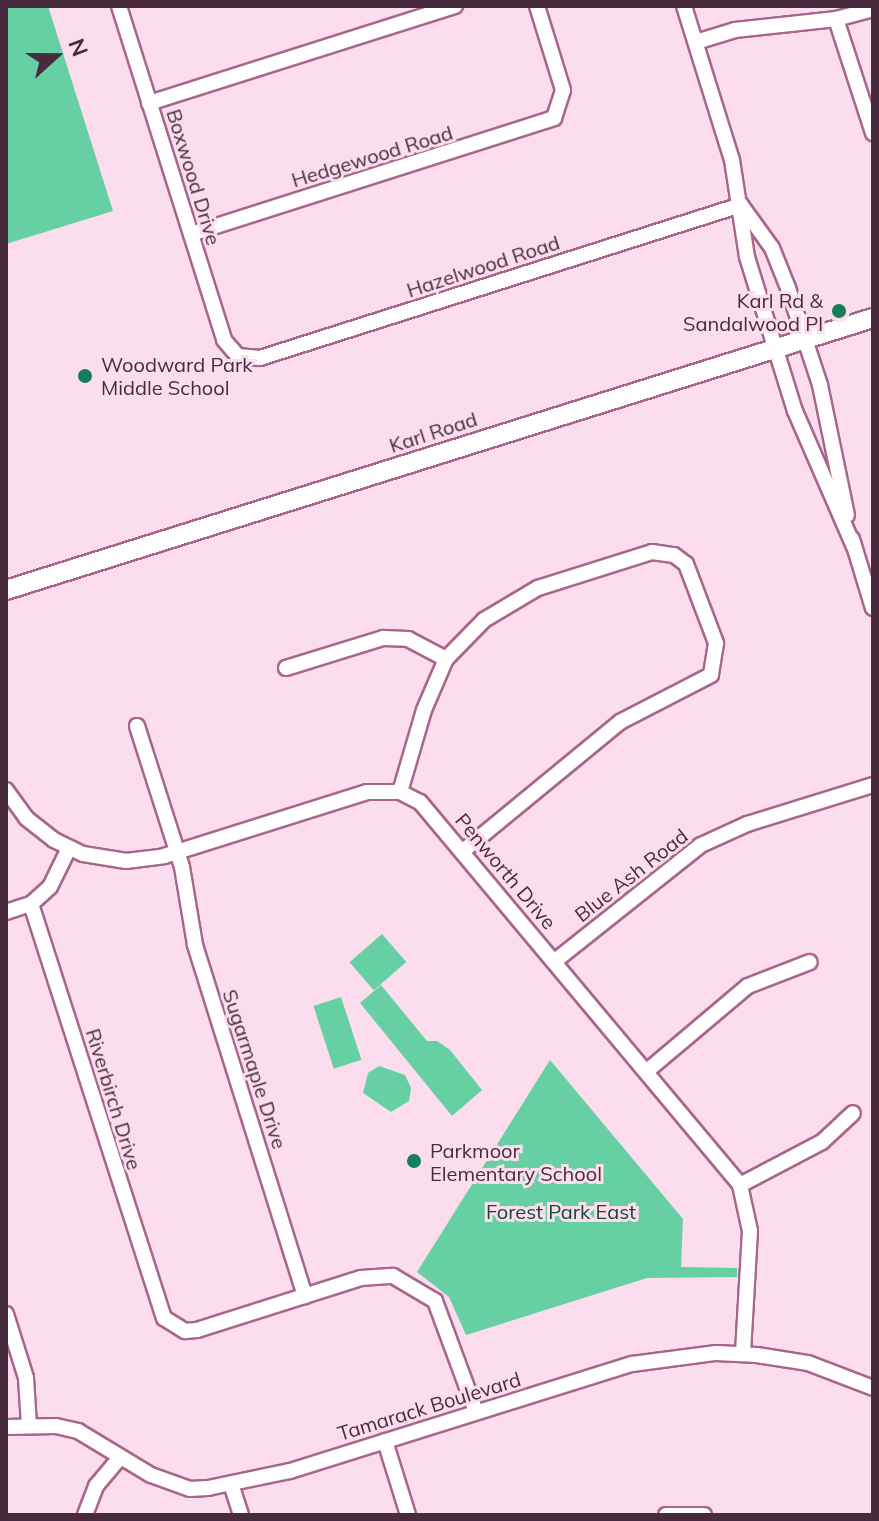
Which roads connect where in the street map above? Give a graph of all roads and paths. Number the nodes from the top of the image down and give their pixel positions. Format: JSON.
{"nodes":[{"id":1,"x":119,"y":6,"type":"edge"},
{"id":2,"x":455,"y":6,"type":"edge"},
{"id":3,"x":537,"y":6,"type":"edge"},
{"id":4,"x":684,"y":6,"type":"edge"},
{"id":5,"x":873,"y":9,"type":"edge"},
{"id":6,"x":836,"y":19,"type":"junction"},
{"id":7,"x":696,"y":42,"type":"junction"},
{"id":8,"x":149,"y":103,"type":"junction"},
{"id":9,"x":873,"y":133,"type":"edge"},
{"id":10,"x":741,"y":205,"type":"junction"},
{"id":11,"x":191,"y":234,"type":"junction"},
{"id":12,"x":873,"y":318,"type":"edge"},
{"id":13,"x":805,"y":339,"type":"junction"},
{"id":14,"x":777,"y":348,"type":"junction"},
{"id":15,"x":238,"y":356,"type":"joint"},
{"id":16,"x":854,"y":547,"type":"junction"},
{"id":17,"x":6,"y":590,"type":"edge"},
{"id":18,"x":873,"y":608,"type":"edge"},
{"id":19,"x":446,"y":659,"type":"junction"},
{"id":20,"x":286,"y":668,"type":"dead end"},
{"id":21,"x":137,"y":726,"type":"dead end"},
{"id":22,"x":873,"y":785,"type":"edge"},
{"id":23,"x":6,"y":790,"type":"edge"},
{"id":24,"x":400,"y":792,"type":"junction"},
{"id":25,"x":69,"y":848,"type":"junction"},
{"id":26,"x":463,"y":851,"type":"junction"},
{"id":27,"x":177,"y":852,"type":"junction"},
{"id":28,"x":31,"y":904,"type":"junction"},
{"id":29,"x":6,"y":912,"type":"edge"},
{"id":30,"x":555,"y":961,"type":"junction"},
{"id":31,"x":810,"y":962,"type":"dead end"},
{"id":32,"x":647,"y":1071,"type":"junction"},
{"id":33,"x":853,"y":1113,"type":"dead end"},
{"id":34,"x":740,"y":1185,"type":"junction"},
{"id":35,"x":305,"y":1296,"type":"junction"},
{"id":36,"x":6,"y":1314,"type":"edge"},
{"id":37,"x":743,"y":1353,"type":"junction"},
{"id":38,"x":873,"y":1388,"type":"edge"},
{"id":39,"x":476,"y":1412,"type":"junction"},
{"id":40,"x":29,"y":1426,"type":"junction"},
{"id":41,"x":6,"y":1427,"type":"edge"},
{"id":42,"x":385,"y":1441,"type":"junction"},
{"id":43,"x":120,"y":1457,"type":"junction"},
{"id":44,"x":232,"y":1487,"type":"junction"},
{"id":45,"x":85,"y":1515,"type":"edge"},
{"id":46,"x":241,"y":1515,"type":"edge"},
{"id":47,"x":408,"y":1515,"type":"edge"},
{"id":48,"x":666,"y":1515,"type":"edge"},
{"id":49,"x":704,"y":1515,"type":"edge"}],
"edges":[{"from":1,"to":8,"type":"street","name":"Boxwood Drive"},
{"from":2,"to":8,"type":"street"},
{"from":3,"to":11,"type":"street","name":"Hedgewood Road"},
{"from":4,"to":7,"type":"street"},
{"from":5,"to":6,"type":"street"},
{"from":6,"to":7,"type":"street"},
{"from":6,"to":9,"type":"street"},
{"from":7,"to":10,"type":"street"},
{"from":8,"to":11,"type":"street","name":"Boxwood Drive"},
{"from":10,"to":13,"type":"street"},
{"from":10,"to":14,"type":"street"},
{"from":10,"to":15,"type":"street","name":"Hazelwood Road"},
{"from":11,"to":15,"type":"street","name":"Boxwood Drive"},
{"from":12,"to":13,"type":"main road","name":"Karl Road"},
{"from":13,"to":14,"type":"main road","name":"Karl Road"},
{"from":13,"to":16,"type":"street"},
{"from":14,"to":16,"type":"street"},
{"from":14,"to":17,"type":"main road","name":"Karl Road"},
{"from":16,"to":18,"type":"street"},
{"from":19,"to":20,"type":"street"},
{"from":19,"to":24,"type":"street"},
{"from":19,"to":26,"type":"street"},
{"from":21,"to":27,"type":"street","name":"Sugarmaple Drive"},
{"from":22,"to":30,"type":"street","name":"Blue Ash Road"},
{"from":23,"to":25,"type":"street"},
{"from":24,"to":26,"type":"street","name":"Penworth Drive"},
{"from":24,"to":27,"type":"street"},
{"from":25,"to":27,"type":"street"},
{"from":25,"to":28,"type":"street"},
{"from":26,"to":30,"type":"street","name":"Penworth Drive"},
{"from":27,"to":35,"type":"street","name":"Sugarmaple Drive"},
{"from":28,"to":29,"type":"street"},
{"from":28,"to":35,"type":"street","name":"Riverbirch Drive"},
{"from":30,"to":32,"type":"street","name":"Penworth Drive"},
{"from":31,"to":32,"type":"street"},
{"from":32,"to":34,"type":"street","name":"Penworth Drive"},
{"from":33,"to":34,"type":"street"},
{"from":34,"to":37,"type":"street","name":"Penworth Drive"},
{"from":35,"to":39,"type":"street"},
{"from":36,"to":40,"type":"street"},
{"from":37,"to":38,"type":"street","name":"Tamarack Boulevard"},
{"from":37,"to":39,"type":"street","name":"Tamarack Boulevard"},
{"from":39,"to":42,"type":"street","name":"Tamarack Boulevard"},
{"from":40,"to":41,"type":"street","name":"Tamarack Boulevard"},
{"from":40,"to":43,"type":"street","name":"Tamarack Boulevard"},
{"from":42,"to":44,"type":"street","name":"Tamarack Boulevard"},
{"from":42,"to":47,"type":"street"},
{"from":43,"to":44,"type":"street","name":"Tamarack Boulevard"},
{"from":43,"to":45,"type":"street"},
{"from":44,"to":46,"type":"street"},
{"from":48,"to":49,"type":"street"}]}
